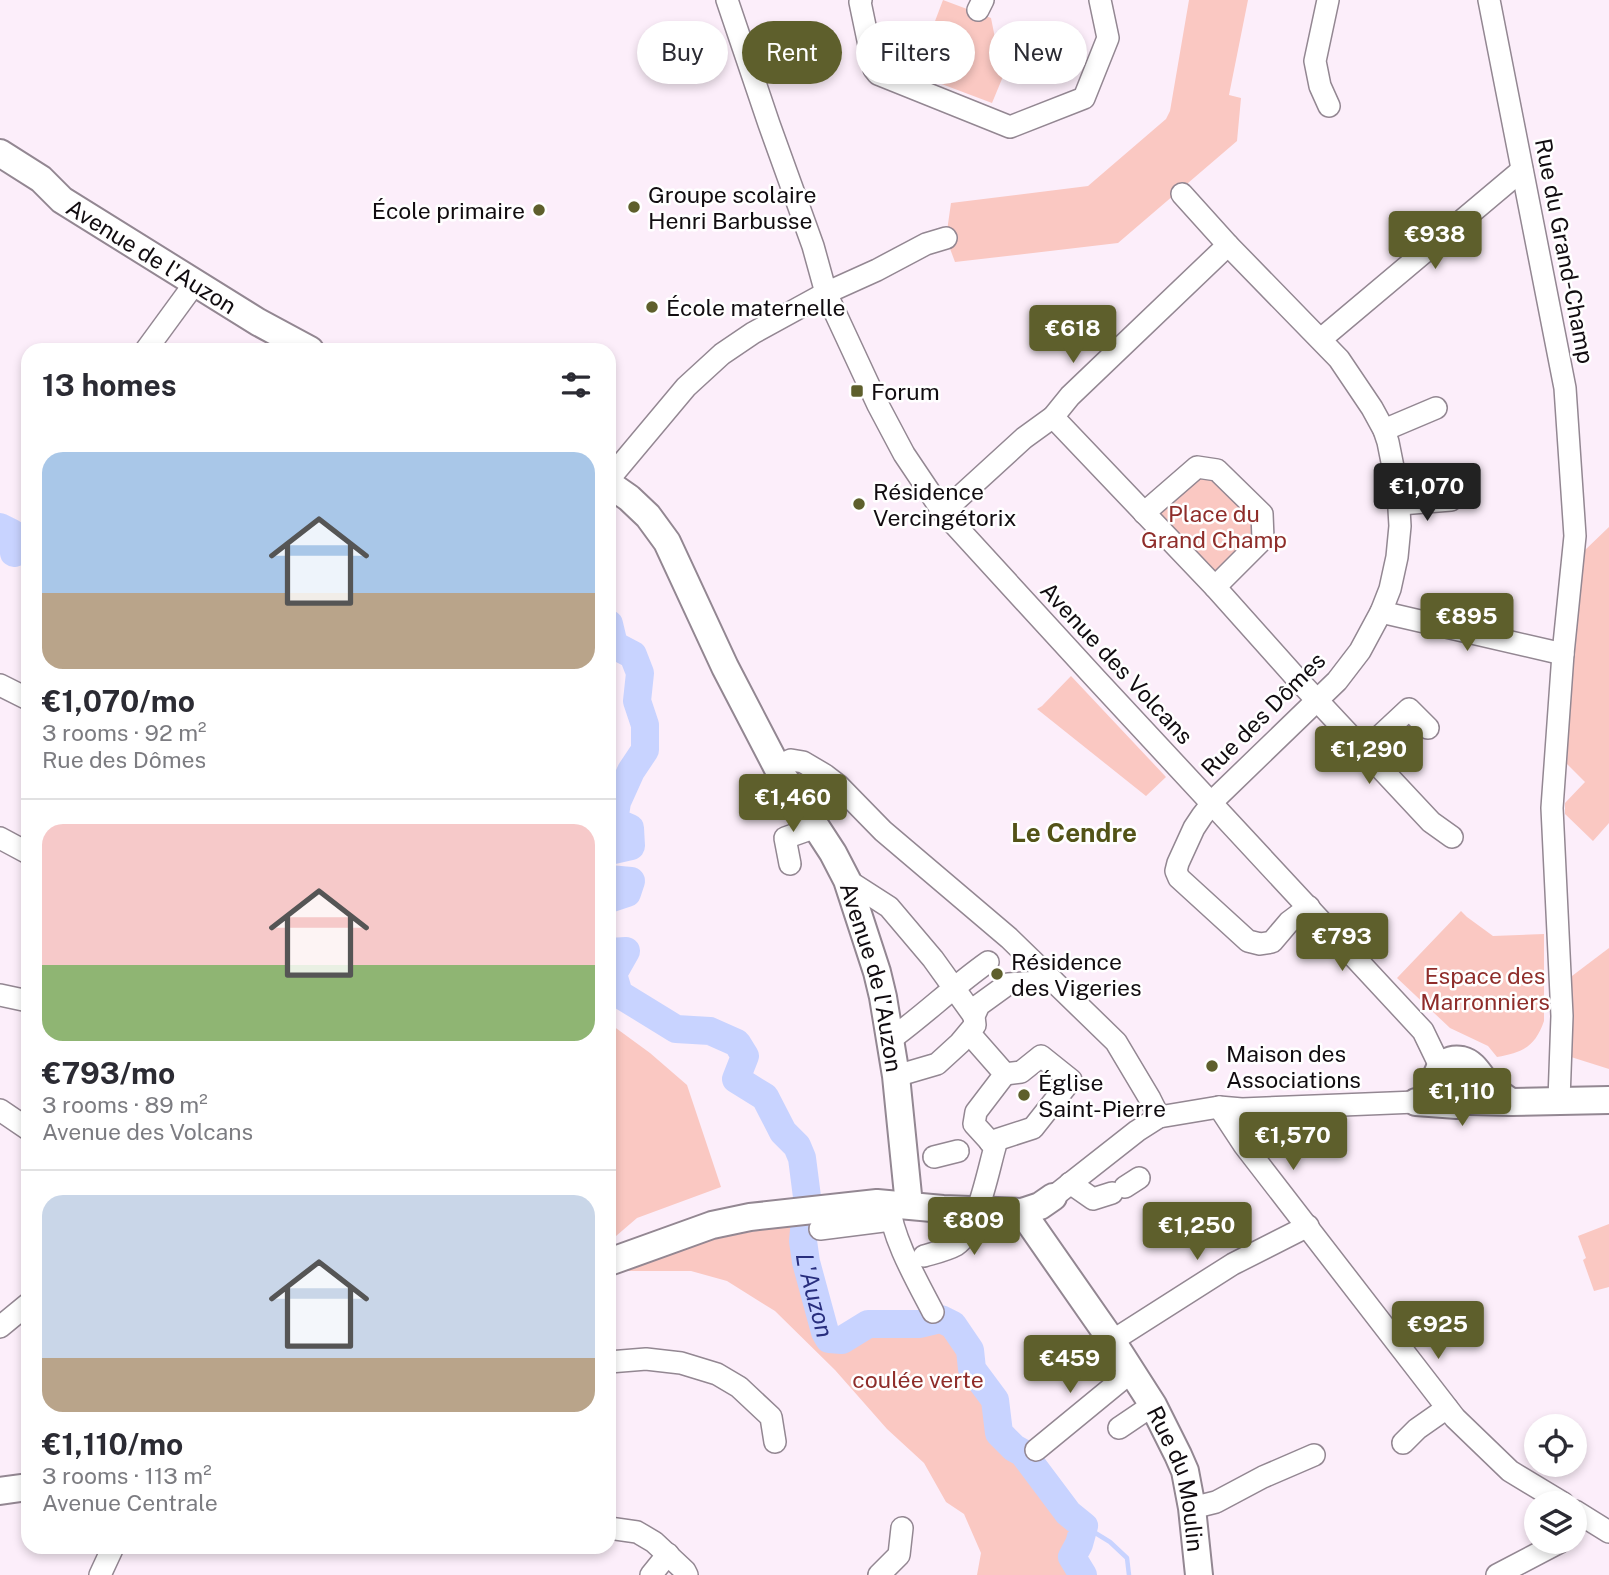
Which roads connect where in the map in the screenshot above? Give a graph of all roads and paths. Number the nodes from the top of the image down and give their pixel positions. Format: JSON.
{"nodes":[{"id":1,"x":727,"y":0,"type":"edge"},
{"id":2,"x":861,"y":0,"type":"edge"},
{"id":3,"x":1100,"y":0,"type":"edge"},
{"id":4,"x":1328,"y":0,"type":"edge"},
{"id":5,"x":1489,"y":0,"type":"edge"},
{"id":6,"x":1329,"y":106,"type":"dead end"},
{"id":7,"x":0,"y":153,"type":"edge"},
{"id":8,"x":1522,"y":170,"type":"junction"},
{"id":9,"x":1182,"y":194,"type":"dead end"},
{"id":10,"x":946,"y":238,"type":"dead end"},
{"id":11,"x":1228,"y":245,"type":"junction"},
{"id":12,"x":195,"y":283,"type":"junction"},
{"id":13,"x":826,"y":293,"type":"junction"},
{"id":14,"x":1321,"y":339,"type":"junction"},
{"id":15,"x":151,"y":343,"type":"edge"},
{"id":16,"x":297,"y":343,"type":"edge"},
{"id":17,"x":1436,"y":408,"type":"dead end"},
{"id":18,"x":1053,"y":417,"type":"junction"},
{"id":19,"x":1384,"y":430,"type":"junction"},
{"id":20,"x":616,"y":472,"type":"edge"},
{"id":21,"x":616,"y":487,"type":"edge"},
{"id":22,"x":1451,"y":500,"type":"dead end"},
{"id":23,"x":1400,"y":504,"type":"junction"},
{"id":24,"x":943,"y":512,"type":"junction"},
{"id":25,"x":1144,"y":513,"type":"junction"},
{"id":26,"x":1215,"y":587,"type":"junction"},
{"id":27,"x":1381,"y":612,"type":"junction"},
{"id":28,"x":1563,"y":654,"type":"junction"},
{"id":29,"x":0,"y":685,"type":"edge"},
{"id":30,"x":21,"y":696,"type":"edge"},
{"id":31,"x":1318,"y":700,"type":"junction"},
{"id":32,"x":1428,"y":728,"type":"dead end"},
{"id":33,"x":1365,"y":750,"type":"junction"},
{"id":34,"x":777,"y":767,"type":"junction"},
{"id":35,"x":1212,"y":804,"type":"junction"},
{"id":36,"x":816,"y":827,"type":"junction"},
{"id":37,"x":1452,"y":837,"type":"dead end"},
{"id":38,"x":0,"y":838,"type":"edge"},
{"id":39,"x":21,"y":849,"type":"edge"},
{"id":40,"x":790,"y":863,"type":"dead end"},
{"id":41,"x":847,"y":880,"type":"junction"},
{"id":42,"x":1309,"y":907,"type":"junction"},
{"id":43,"x":988,"y":962,"type":"dead end"},
{"id":44,"x":1053,"y":981,"type":"junction"},
{"id":45,"x":953,"y":989,"type":"junction"},
{"id":46,"x":0,"y":995,"type":"edge"},
{"id":47,"x":21,"y":1000,"type":"edge"},
{"id":48,"x":972,"y":1025,"type":"junction"},
{"id":49,"x":891,"y":1039,"type":"junction"},
{"id":50,"x":1005,"y":1074,"type":"junction"},
{"id":51,"x":896,"y":1076,"type":"junction"},
{"id":52,"x":1449,"y":1085,"type":"junction"},
{"id":53,"x":1559,"y":1100,"type":"junction"},
{"id":54,"x":1609,"y":1100,"type":"edge"},
{"id":55,"x":1219,"y":1107,"type":"junction"},
{"id":56,"x":0,"y":1111,"type":"edge"},
{"id":57,"x":1159,"y":1117,"type":"junction"},
{"id":58,"x":21,"y":1124,"type":"edge"},
{"id":59,"x":991,"y":1149,"type":"junction"},
{"id":60,"x":958,"y":1150,"type":"dead end"},
{"id":61,"x":934,"y":1157,"type":"dead end"},
{"id":62,"x":1125,"y":1186,"type":"dead end"},
{"id":63,"x":1062,"y":1190,"type":"junction"},
{"id":64,"x":897,"y":1209,"type":"junction"},
{"id":65,"x":977,"y":1211,"type":"junction"},
{"id":66,"x":1022,"y":1212,"type":"junction"},
{"id":67,"x":1308,"y":1226,"type":"junction"},
{"id":68,"x":924,"y":1256,"type":"dead end"},
{"id":69,"x":616,"y":1259,"type":"edge"},
{"id":70,"x":21,"y":1310,"type":"edge"},
{"id":71,"x":933,"y":1312,"type":"dead end"},
{"id":72,"x":0,"y":1327,"type":"edge"},
{"id":73,"x":1112,"y":1341,"type":"junction"},
{"id":74,"x":616,"y":1361,"type":"edge"},
{"id":75,"x":1131,"y":1372,"type":"junction"},
{"id":76,"x":1153,"y":1405,"type":"junction"},
{"id":77,"x":1447,"y":1408,"type":"junction"},
{"id":78,"x":1119,"y":1428,"type":"dead end"},
{"id":79,"x":775,"y":1442,"type":"dead end"},
{"id":80,"x":1403,"y":1443,"type":"dead end"},
{"id":81,"x":1036,"y":1450,"type":"dead end"},
{"id":82,"x":1314,"y":1455,"type":"dead end"},
{"id":83,"x":21,"y":1488,"type":"edge"},
{"id":84,"x":0,"y":1491,"type":"edge"},
{"id":85,"x":1543,"y":1491,"type":"edge"},
{"id":86,"x":1192,"y":1508,"type":"junction"},
{"id":87,"x":1587,"y":1524,"type":"edge"},
{"id":88,"x":902,"y":1528,"type":"dead end"},
{"id":89,"x":616,"y":1529,"type":"edge"},
{"id":90,"x":1609,"y":1532,"type":"edge"},
{"id":91,"x":110,"y":1554,"type":"edge"},
{"id":92,"x":668,"y":1554,"type":"junction"},
{"id":93,"x":1537,"y":1554,"type":"edge"},
{"id":94,"x":100,"y":1575,"type":"edge"},
{"id":95,"x":651,"y":1575,"type":"edge"},
{"id":96,"x":687,"y":1575,"type":"edge"},
{"id":97,"x":879,"y":1575,"type":"edge"},
{"id":98,"x":1199,"y":1575,"type":"edge"},
{"id":99,"x":1497,"y":1575,"type":"edge"}],
"edges":[{"from":1,"to":13,"type":"street","name":"Avenue des Volcans"},
{"from":2,"to":3,"type":"street"},
{"from":4,"to":6,"type":"street"},
{"from":5,"to":8,"type":"street","name":"Rue du Grand-Champ"},
{"from":7,"to":12,"type":"main road","name":"Avenue de l'Auzon"},
{"from":8,"to":14,"type":"street"},
{"from":8,"to":28,"type":"street","name":"Rue du Grand-Champ"},
{"from":9,"to":11,"type":"street","name":"Rue des Dômes"},
{"from":10,"to":13,"type":"street"},
{"from":11,"to":14,"type":"street","name":"Rue des Dômes"},
{"from":11,"to":18,"type":"street"},
{"from":12,"to":15,"type":"street"},
{"from":12,"to":16,"type":"main road","name":"Avenue de l'Auzon"},
{"from":13,"to":20,"type":"street"},
{"from":13,"to":24,"type":"street","name":"Avenue des Volcans"},
{"from":14,"to":19,"type":"street","name":"Rue des Dômes"},
{"from":17,"to":19,"type":"street"},
{"from":18,"to":24,"type":"street"},
{"from":18,"to":25,"type":"street"},
{"from":19,"to":23,"type":"street","name":"Rue des Dômes"},
{"from":21,"to":34,"type":"main road","name":"Avenue de l'Auzon"},
{"from":22,"to":23,"type":"street"},
{"from":23,"to":27,"type":"street","name":"Rue des Dômes"},
{"from":24,"to":35,"type":"street","name":"Avenue des Volcans"},
{"from":25,"to":26,"type":"street"},
{"from":25,"to":26,"type":"street"},
{"from":26,"to":31,"type":"street"},
{"from":27,"to":28,"type":"street"},
{"from":27,"to":31,"type":"street","name":"Rue des Dômes"},
{"from":28,"to":53,"type":"street","name":"Rue du Grand-Champ"},
{"from":29,"to":30,"type":"street"},
{"from":31,"to":33,"type":"street"},
{"from":31,"to":35,"type":"street","name":"Rue des Dômes"},
{"from":32,"to":33,"type":"street"},
{"from":33,"to":37,"type":"street"},
{"from":34,"to":36,"type":"main road","name":"Avenue de l'Auzon"},
{"from":34,"to":44,"type":"street"},
{"from":35,"to":42,"type":"street","name":"Avenue des Volcans"},
{"from":35,"to":42,"type":"street","name":"Rue des Dômes"},
{"from":36,"to":40,"type":"street"},
{"from":36,"to":41,"type":"main road","name":"Avenue de l'Auzon"},
{"from":38,"to":39,"type":"street"},
{"from":41,"to":45,"type":"street"},
{"from":41,"to":49,"type":"main road","name":"Avenue de l'Auzon"},
{"from":42,"to":52,"type":"street","name":"Avenue des Volcans"},
{"from":43,"to":45,"type":"street"},
{"from":44,"to":48,"type":"street"},
{"from":44,"to":57,"type":"street"},
{"from":45,"to":48,"type":"street"},
{"from":45,"to":49,"type":"street"},
{"from":46,"to":47,"type":"street"},
{"from":48,"to":50,"type":"street"},
{"from":48,"to":51,"type":"street"},
{"from":49,"to":51,"type":"main road","name":"Avenue de l'Auzon"},
{"from":50,"to":59,"type":"street"},
{"from":50,"to":59,"type":"street"},
{"from":51,"to":64,"type":"main road","name":"Avenue de l'Auzon"},
{"from":52,"to":53,"type":"main road"},
{"from":52,"to":55,"type":"street"},
{"from":53,"to":54,"type":"main road"},
{"from":55,"to":57,"type":"street"},
{"from":55,"to":67,"type":"street"},
{"from":56,"to":58,"type":"street"},
{"from":57,"to":63,"type":"street"},
{"from":59,"to":65,"type":"street"},
{"from":60,"to":61,"type":"street"},
{"from":62,"to":63,"type":"street"},
{"from":63,"to":66,"type":"main road"},
{"from":64,"to":65,"type":"main road"},
{"from":64,"to":69,"type":"main road"},
{"from":64,"to":71,"type":"street"},
{"from":65,"to":66,"type":"main road"},
{"from":65,"to":68,"type":"street"},
{"from":66,"to":73,"type":"main road","name":"Rue du Moulin"},
{"from":67,"to":73,"type":"street"},
{"from":67,"to":77,"type":"street"},
{"from":70,"to":72,"type":"street"},
{"from":73,"to":75,"type":"main road","name":"Rue du Moulin"},
{"from":74,"to":79,"type":"street"},
{"from":75,"to":76,"type":"main road","name":"Rue du Moulin"},
{"from":75,"to":81,"type":"street"},
{"from":76,"to":78,"type":"street"},
{"from":76,"to":86,"type":"main road","name":"Rue du Moulin"},
{"from":77,"to":80,"type":"street"},
{"from":77,"to":85,"type":"street"},
{"from":82,"to":86,"type":"street"},
{"from":83,"to":84,"type":"main road"},
{"from":86,"to":98,"type":"main road","name":"Rue du Moulin"},
{"from":87,"to":90,"type":"street"},
{"from":88,"to":97,"type":"street"},
{"from":89,"to":92,"type":"street"},
{"from":91,"to":94,"type":"street"},
{"from":92,"to":95,"type":"street"},
{"from":92,"to":96,"type":"street"},
{"from":93,"to":99,"type":"street"}]}
